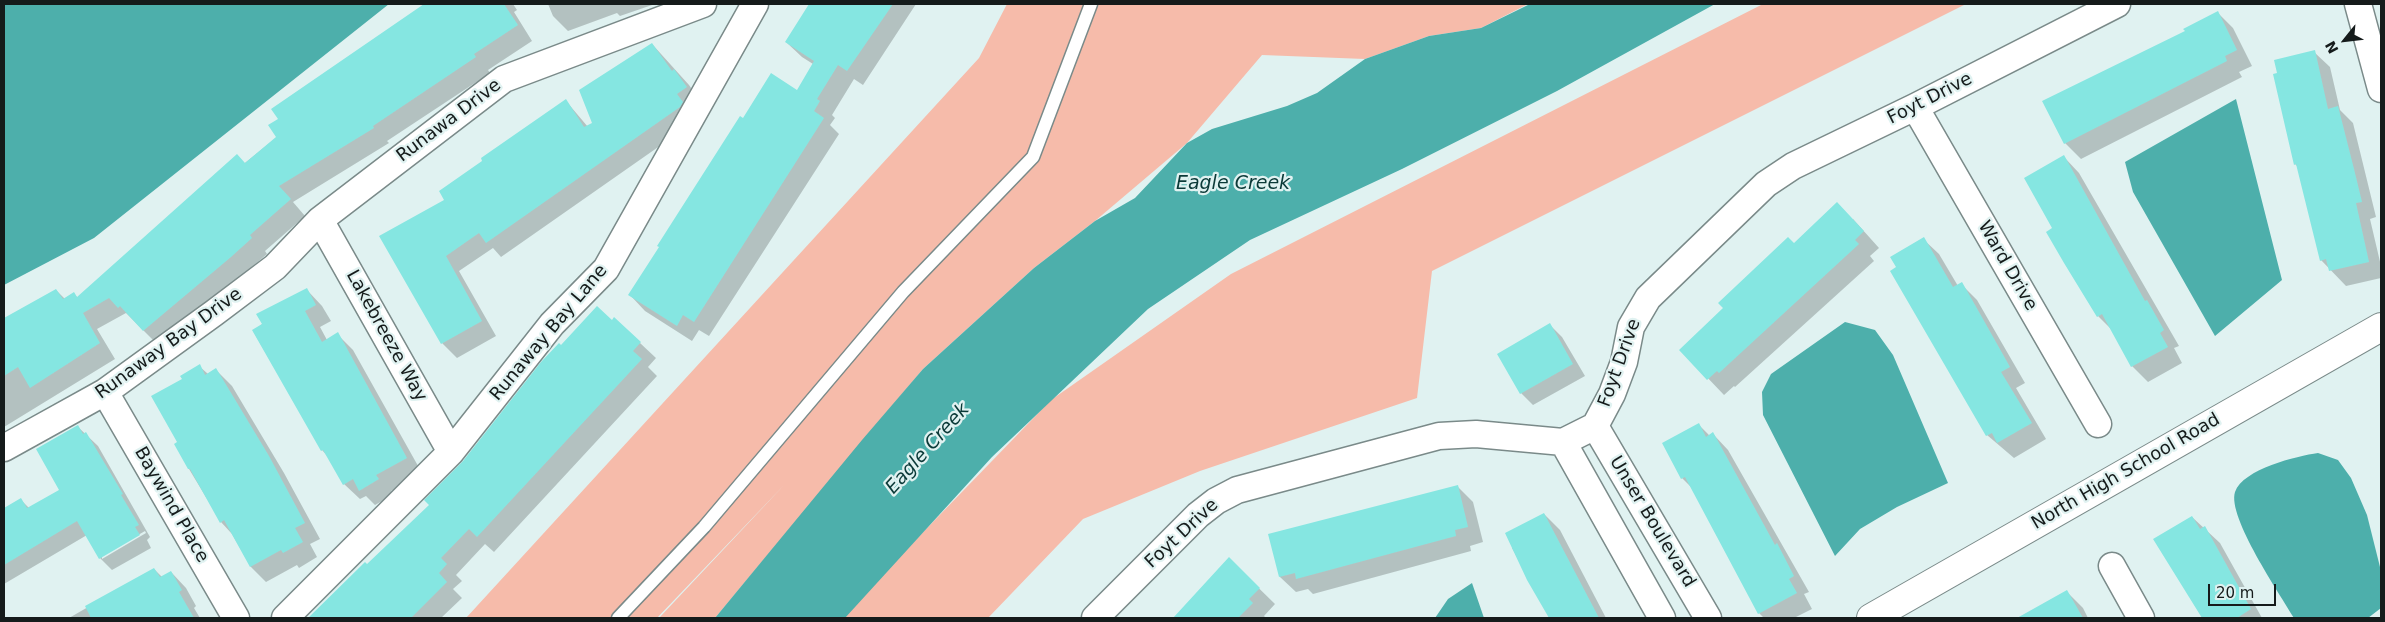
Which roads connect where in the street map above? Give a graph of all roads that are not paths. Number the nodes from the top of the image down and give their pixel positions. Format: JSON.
{"nodes":[{"id":1,"x":704,"y":4,"type":"edge"},
{"id":2,"x":755,"y":4,"type":"edge"},
{"id":3,"x":1091,"y":4,"type":"edge"},
{"id":4,"x":2117,"y":4,"type":"edge"},
{"id":5,"x":2358,"y":4,"type":"edge"},
{"id":6,"x":2381,"y":89,"type":"edge"},
{"id":7,"x":1916,"y":107,"type":"junction"},
{"id":8,"x":320,"y":220,"type":"junction"},
{"id":9,"x":2381,"y":327,"type":"edge"},
{"id":10,"x":106,"y":392,"type":"junction"},
{"id":11,"x":2098,"y":424,"type":"dead end"},
{"id":12,"x":1595,"y":426,"type":"junction"},
{"id":13,"x":1563,"y":442,"type":"junction"},
{"id":14,"x":4,"y":448,"type":"edge"},
{"id":15,"x":451,"y":452,"type":"junction"},
{"id":16,"x":2112,"y":566,"type":"dead end"},
{"id":17,"x":236,"y":618,"type":"edge"},
{"id":18,"x":285,"y":618,"type":"edge"},
{"id":19,"x":618,"y":618,"type":"edge"},
{"id":20,"x":1095,"y":618,"type":"edge"},
{"id":21,"x":1662,"y":618,"type":"edge"},
{"id":22,"x":1708,"y":618,"type":"edge"},
{"id":23,"x":1871,"y":618,"type":"edge"},
{"id":24,"x":2141,"y":618,"type":"edge"}],
"edges":[{"from":1,"to":8,"type":"street","name":"Runawa Drive"},
{"from":2,"to":15,"type":"street","name":"Runaway Bay Lane"},
{"from":3,"to":19,"type":"lane"},
{"from":4,"to":7,"type":"street","name":"Foyt Drive"},
{"from":5,"to":6,"type":"street"},
{"from":7,"to":11,"type":"street","name":"Ward Drive"},
{"from":7,"to":12,"type":"street","name":"Foyt Drive"},
{"from":8,"to":10,"type":"street","name":"Runaway Bay Drive"},
{"from":8,"to":15,"type":"street","name":"Lakebreeze Way"},
{"from":9,"to":23,"type":"street","name":"North High School Road"},
{"from":10,"to":14,"type":"street","name":"Runaway Bay Drive"},
{"from":10,"to":17,"type":"street","name":"Baywind Place"},
{"from":12,"to":13,"type":"street","name":"Foyt Drive"},
{"from":12,"to":22,"type":"street","name":"Unser Boulevard"},
{"from":13,"to":20,"type":"street","name":"Foyt Drive"},
{"from":13,"to":21,"type":"street","name":"Unser Boulevard"},
{"from":15,"to":18,"type":"street","name":"Runaway Bay Lane"},
{"from":16,"to":24,"type":"street"}]}
